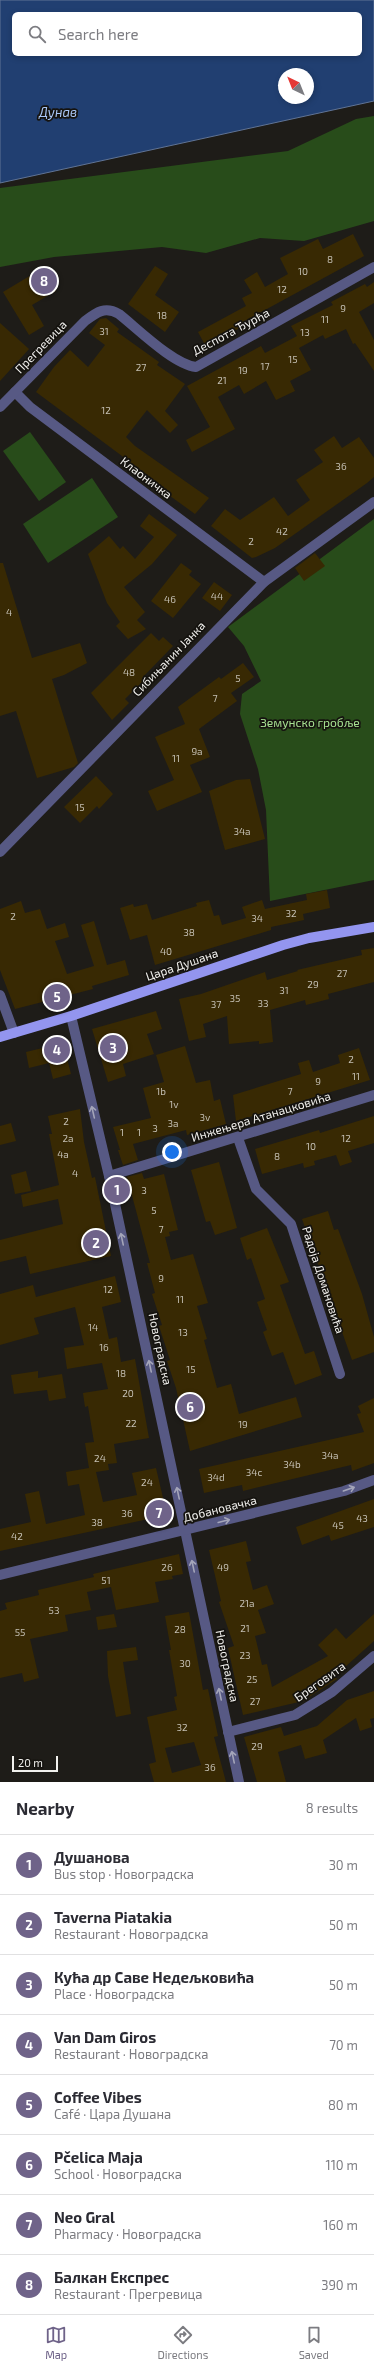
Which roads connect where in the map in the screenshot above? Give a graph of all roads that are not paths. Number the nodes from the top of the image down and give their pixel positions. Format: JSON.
{"nodes":[{"id":1,"x":374,"y":267,"type":"edge"},
{"id":2,"x":104,"y":309,"type":"joint"},
{"id":3,"x":15,"y":392,"type":"junction"},
{"id":4,"x":0,"y":407,"type":"edge"},
{"id":5,"x":374,"y":502,"type":"edge"},
{"id":6,"x":264,"y":582,"type":"junction"},
{"id":7,"x":0,"y":852,"type":"edge"},
{"id":8,"x":374,"y":927,"type":"edge"},
{"id":9,"x":0,"y":995,"type":"edge"},
{"id":10,"x":71,"y":1016,"type":"junction"},
{"id":11,"x":14,"y":1033,"type":"junction"},
{"id":12,"x":0,"y":1037,"type":"edge"},
{"id":13,"x":374,"y":1095,"type":"edge"},
{"id":14,"x":238,"y":1138,"type":"junction"},
{"id":15,"x":108,"y":1176,"type":"junction"},
{"id":16,"x":340,"y":1374,"type":"dead end"},
{"id":17,"x":374,"y":1480,"type":"edge"},
{"id":18,"x":186,"y":1531,"type":"junction"},
{"id":19,"x":0,"y":1575,"type":"edge"},
{"id":20,"x":374,"y":1656,"type":"edge"},
{"id":21,"x":228,"y":1732,"type":"junction"},
{"id":22,"x":239,"y":1782,"type":"edge"}],
"edges":[{"from":1,"to":2,"type":"street","name":"Деспота Ђурђа"},
{"from":2,"to":3,"type":"street","name":"Прегревица"},
{"from":3,"to":4,"type":"street","name":"Прегревица"},
{"from":3,"to":6,"type":"street","name":"Клаоничка"},
{"from":5,"to":6,"type":"street","name":"Сибињанин Јанка"},
{"from":6,"to":7,"type":"street","name":"Сибињанин Јанка"},
{"from":8,"to":10,"type":"main road","name":"Цара Душана"},
{"from":9,"to":11,"type":"street"},
{"from":10,"to":11,"type":"main road","name":"Цара Душана"},
{"from":15,"to":10,"type":"street","name":"Новоградска","one_way":true},
{"from":11,"to":12,"type":"main road","name":"Цара Душана"},
{"from":13,"to":14,"type":"street","name":"Инжењера Атанацковића"},
{"from":14,"to":15,"type":"street","name":"Инжењера Атанацковића"},
{"from":14,"to":16,"type":"street","name":"Радоја Домановића"},
{"from":18,"to":15,"type":"street","name":"Новоградска","one_way":true},
{"from":18,"to":17,"type":"street","name":"Добановачка","one_way":true},
{"from":18,"to":19,"type":"street","name":"Добановачка"},
{"from":21,"to":18,"type":"street","name":"Новоградска","one_way":true},
{"from":20,"to":21,"type":"street","name":"Бреговита"},
{"from":22,"to":21,"type":"street","name":"Новоградска","one_way":true}]}
